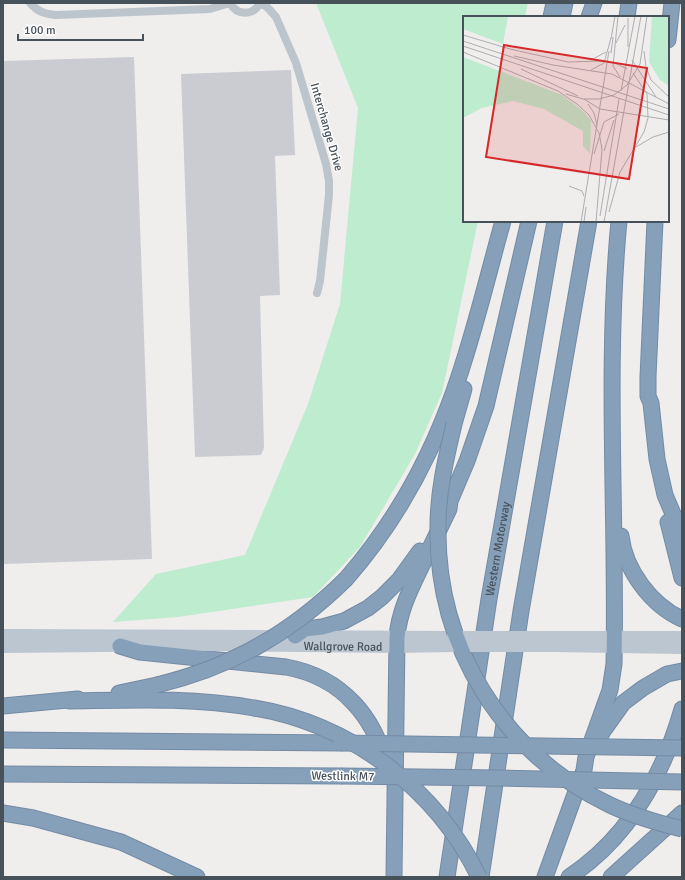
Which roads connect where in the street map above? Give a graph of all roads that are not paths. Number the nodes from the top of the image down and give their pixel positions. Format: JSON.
{"nodes":[{"id":1,"x":30,"y":3,"type":"edge"},
{"id":2,"x":230,"y":3,"type":"edge"},
{"id":3,"x":260,"y":3,"type":"edge"},
{"id":4,"x":554,"y":3,"type":"edge"},
{"id":5,"x":565,"y":3,"type":"edge"},
{"id":6,"x":594,"y":3,"type":"edge"},
{"id":7,"x":629,"y":3,"type":"edge"},
{"id":8,"x":636,"y":3,"type":"edge"},
{"id":9,"x":672,"y":3,"type":"edge"},
{"id":10,"x":551,"y":16,"type":"edge"},
{"id":11,"x":562,"y":16,"type":"edge"},
{"id":12,"x":591,"y":16,"type":"edge"},
{"id":13,"x":627,"y":16,"type":"edge"},
{"id":14,"x":636,"y":16,"type":"edge"},
{"id":15,"x":669,"y":31,"type":"edge"},
{"id":16,"x":503,"y":222,"type":"edge"},
{"id":17,"x":510,"y":222,"type":"edge"},
{"id":18,"x":529,"y":222,"type":"edge"},
{"id":19,"x":555,"y":222,"type":"edge"},
{"id":20,"x":589,"y":222,"type":"edge"},
{"id":21,"x":619,"y":222,"type":"edge"},
{"id":22,"x":655,"y":222,"type":"edge"},
{"id":23,"x":317,"y":293,"type":"dead end"},
{"id":24,"x":648,"y":396,"type":"junction"},
{"id":25,"x":450,"y":501,"type":"junction"},
{"id":26,"x":614,"y":526,"type":"junction"},
{"id":27,"x":682,"y":535,"type":"edge"},
{"id":28,"x":682,"y":578,"type":"edge"},
{"id":29,"x":682,"y":619,"type":"edge"},
{"id":30,"x":3,"y":635,"type":"edge"},
{"id":31,"x":295,"y":636,"type":"junction"},
{"id":32,"x":682,"y":637,"type":"edge"},
{"id":33,"x":396,"y":642,"type":"junction"},
{"id":34,"x":615,"y":642,"type":"junction"},
{"id":35,"x":120,"y":646,"type":"junction"},
{"id":36,"x":3,"y":647,"type":"edge"},
{"id":37,"x":682,"y":648,"type":"edge"},
{"id":38,"x":682,"y":671,"type":"edge"},
{"id":39,"x":69,"y":701,"type":"junction"},
{"id":40,"x":3,"y":706,"type":"edge"},
{"id":41,"x":682,"y":708,"type":"edge"},
{"id":42,"x":3,"y":740,"type":"edge"},
{"id":43,"x":682,"y":748,"type":"edge"},
{"id":44,"x":584,"y":770,"type":"junction"},
{"id":45,"x":3,"y":774,"type":"edge"},
{"id":46,"x":682,"y":782,"type":"edge"},
{"id":47,"x":395,"y":788,"type":"junction"},
{"id":48,"x":3,"y":813,"type":"edge"},
{"id":49,"x":682,"y":813,"type":"edge"},
{"id":50,"x":682,"y":829,"type":"edge"},
{"id":51,"x":106,"y":839,"type":"junction"},
{"id":52,"x":177,"y":877,"type":"edge"},
{"id":53,"x":197,"y":877,"type":"edge"},
{"id":54,"x":394,"y":877,"type":"edge"},
{"id":55,"x":447,"y":877,"type":"edge"},
{"id":56,"x":480,"y":877,"type":"edge"},
{"id":57,"x":545,"y":877,"type":"edge"},
{"id":58,"x":569,"y":877,"type":"edge"},
{"id":59,"x":611,"y":877,"type":"edge"}],
"edges":[{"from":1,"to":2,"type":"street"},
{"from":2,"to":3,"type":"street"},
{"from":3,"to":23,"type":"street","name":"Interchange Drive"},
{"from":4,"to":10,"type":"highway"},
{"from":5,"to":11,"type":"highway"},
{"from":6,"to":12,"type":"highway"},
{"from":7,"to":13,"type":"highway"},
{"from":8,"to":14,"type":"highway"},
{"from":9,"to":15,"type":"highway"},
{"from":16,"to":39,"type":"highway","bridge":true},
{"from":17,"to":50,"type":"highway","bridge":true},
{"from":18,"to":25,"type":"highway"},
{"from":19,"to":55,"type":"highway","name":"Western Motorway"},
{"from":20,"to":56,"type":"highway"},
{"from":21,"to":26,"type":"highway"},
{"from":22,"to":24,"type":"highway"},
{"from":24,"to":27,"type":"highway"},
{"from":24,"to":28,"type":"highway"},
{"from":25,"to":31,"type":"highway"},
{"from":25,"to":33,"type":"highway"},
{"from":26,"to":29,"type":"highway"},
{"from":26,"to":34,"type":"highway"},
{"from":30,"to":31,"type":"main road","name":"Wallgrove Road"},
{"from":31,"to":33,"type":"main road","name":"Wallgrove Road"},
{"from":32,"to":34,"type":"main road","name":"Wallgrove Road"},
{"from":33,"to":34,"type":"main road","name":"Wallgrove Road","bridge":true},
{"from":33,"to":35,"type":"main road","name":"Wallgrove Road"},
{"from":33,"to":47,"type":"highway"},
{"from":34,"to":37,"type":"main road","name":"Wallgrove Road"},
{"from":34,"to":44,"type":"highway"},
{"from":35,"to":36,"type":"main road","name":"Wallgrove Road"},
{"from":35,"to":47,"type":"highway"},
{"from":38,"to":44,"type":"highway"},
{"from":39,"to":40,"type":"highway"},
{"from":39,"to":56,"type":"highway","bridge":true},
{"from":41,"to":58,"type":"highway"},
{"from":42,"to":43,"type":"highway","bridge":true},
{"from":44,"to":57,"type":"highway"},
{"from":45,"to":46,"type":"highway","name":"Westlink M7","bridge":true},
{"from":47,"to":54,"type":"highway"},
{"from":48,"to":51,"type":"highway"},
{"from":49,"to":59,"type":"highway"},
{"from":51,"to":52,"type":"highway"},
{"from":51,"to":53,"type":"highway"}]}
